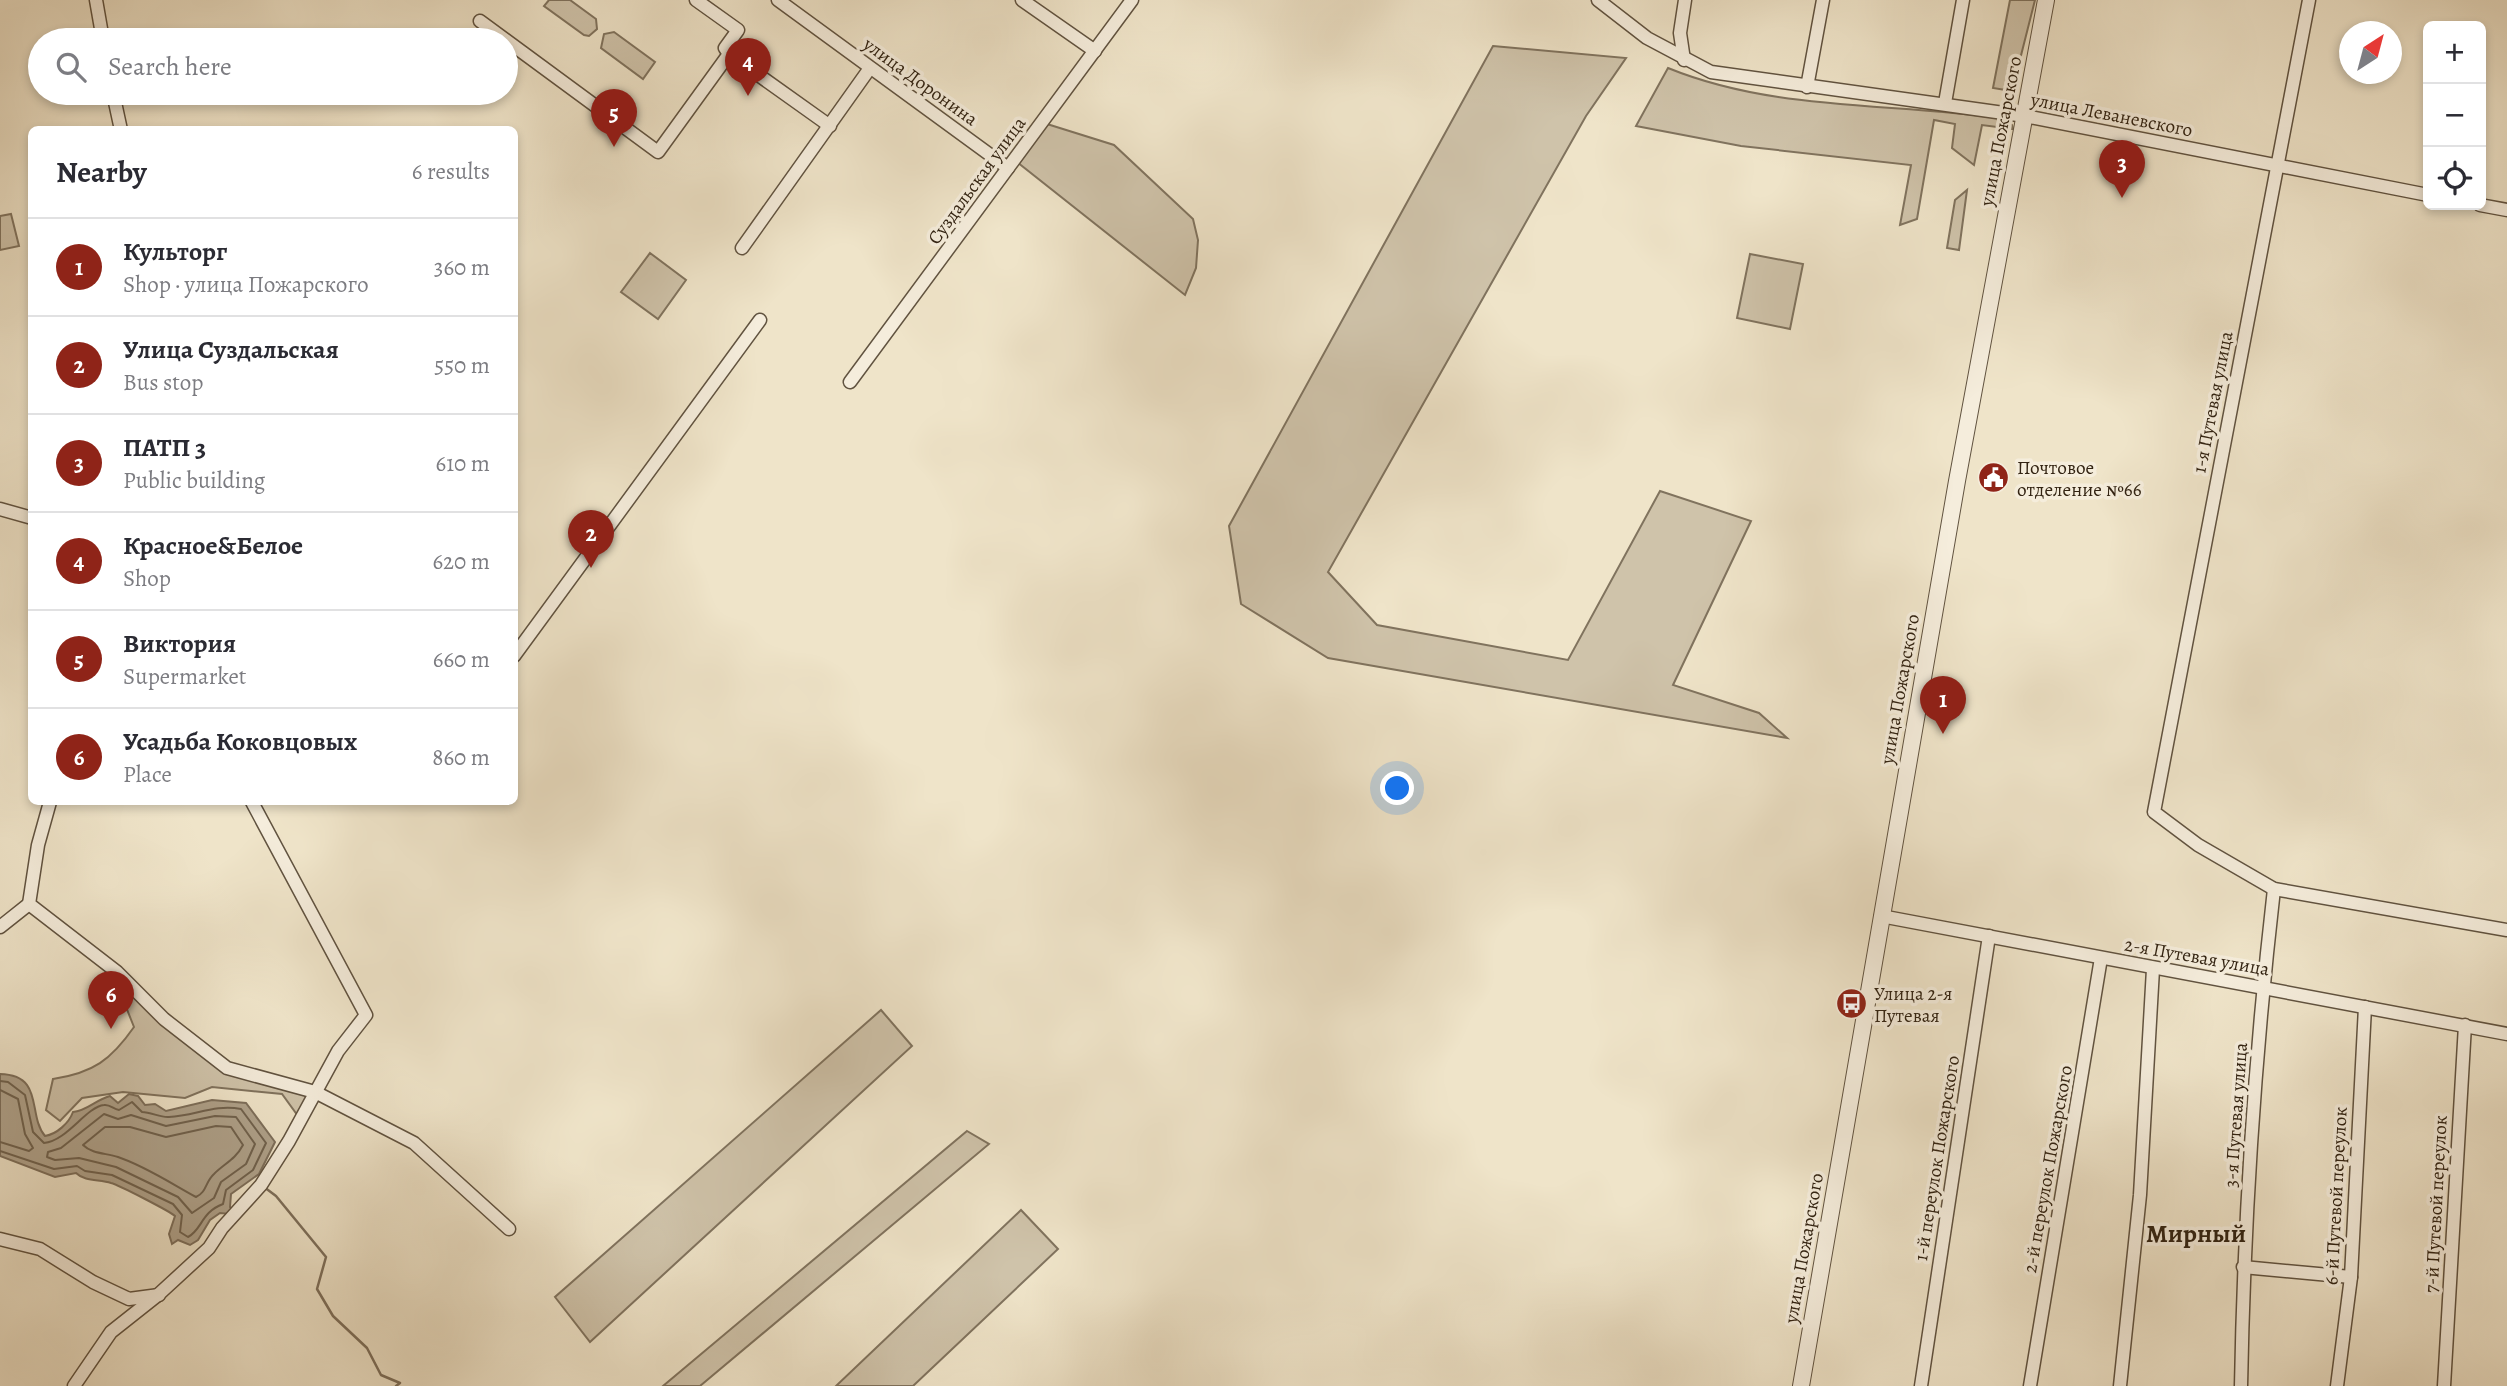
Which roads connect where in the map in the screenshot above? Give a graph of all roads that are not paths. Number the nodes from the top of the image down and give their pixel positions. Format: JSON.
{"nodes":[{"id":1,"x":96,"y":0,"type":"edge"},
{"id":2,"x":696,"y":0,"type":"edge"},
{"id":3,"x":778,"y":0,"type":"edge"},
{"id":4,"x":1021,"y":0,"type":"edge"},
{"id":5,"x":1132,"y":0,"type":"edge"},
{"id":6,"x":1598,"y":0,"type":"edge"},
{"id":7,"x":1685,"y":0,"type":"edge"},
{"id":8,"x":1823,"y":0,"type":"edge"},
{"id":9,"x":1963,"y":0,"type":"edge"},
{"id":10,"x":2046,"y":0,"type":"edge"},
{"id":11,"x":2309,"y":0,"type":"edge"},
{"id":12,"x":480,"y":21,"type":"dead end"},
{"id":13,"x":101,"y":28,"type":"edge"},
{"id":14,"x":490,"y":28,"type":"edge"},
{"id":15,"x":518,"y":49,"type":"edge"},
{"id":16,"x":1095,"y":51,"type":"junction"},
{"id":17,"x":729,"y":54,"type":"junction"},
{"id":18,"x":1684,"y":60,"type":"junction"},
{"id":19,"x":870,"y":68,"type":"junction"},
{"id":20,"x":1807,"y":87,"type":"junction"},
{"id":21,"x":1945,"y":103,"type":"junction"},
{"id":22,"x":116,"y":105,"type":"edge"},
{"id":23,"x":2025,"y":116,"type":"junction"},
{"id":24,"x":120,"y":126,"type":"edge"},
{"id":25,"x":830,"y":127,"type":"junction"},
{"id":26,"x":2277,"y":166,"type":"junction"},
{"id":27,"x":1008,"y":168,"type":"junction"},
{"id":28,"x":2423,"y":194,"type":"edge"},
{"id":29,"x":2486,"y":206,"type":"edge"},
{"id":30,"x":2507,"y":210,"type":"edge"},
{"id":31,"x":742,"y":248,"type":"dead end"},
{"id":32,"x":760,"y":320,"type":"dead end"},
{"id":33,"x":850,"y":382,"type":"dead end"},
{"id":34,"x":0,"y":509,"type":"edge"},
{"id":35,"x":28,"y":517,"type":"edge"},
{"id":36,"x":518,"y":651,"type":"edge"},
{"id":37,"x":49,"y":805,"type":"edge"},
{"id":38,"x":254,"y":805,"type":"edge"},
{"id":39,"x":2274,"y":889,"type":"junction"},
{"id":40,"x":29,"y":904,"type":"junction"},
{"id":41,"x":1881,"y":916,"type":"junction"},
{"id":42,"x":0,"y":927,"type":"edge"},
{"id":43,"x":2507,"y":930,"type":"edge"},
{"id":44,"x":1989,"y":936,"type":"junction"},
{"id":45,"x":2101,"y":958,"type":"junction"},
{"id":46,"x":2153,"y":969,"type":"junction"},
{"id":47,"x":2263,"y":987,"type":"junction"},
{"id":48,"x":2365,"y":1007,"type":"junction"},
{"id":49,"x":2465,"y":1025,"type":"junction"},
{"id":50,"x":2507,"y":1034,"type":"edge"},
{"id":51,"x":315,"y":1092,"type":"junction"},
{"id":52,"x":509,"y":1229,"type":"dead end"},
{"id":53,"x":0,"y":1239,"type":"edge"},
{"id":54,"x":2244,"y":1267,"type":"junction"},
{"id":55,"x":2351,"y":1277,"type":"junction"},
{"id":56,"x":159,"y":1294,"type":"junction"},
{"id":57,"x":74,"y":1386,"type":"edge"},
{"id":58,"x":1801,"y":1386,"type":"edge"},
{"id":59,"x":1921,"y":1386,"type":"edge"},
{"id":60,"x":2030,"y":1386,"type":"edge"},
{"id":61,"x":2120,"y":1386,"type":"edge"},
{"id":62,"x":2241,"y":1386,"type":"edge"},
{"id":63,"x":2337,"y":1386,"type":"edge"},
{"id":64,"x":2444,"y":1386,"type":"edge"}],
"edges":[{"from":1,"to":13,"type":"street"},
{"from":2,"to":17,"type":"street"},
{"from":3,"to":19,"type":"street","name":"улица Доронина"},
{"from":4,"to":16,"type":"street"},
{"from":5,"to":16,"type":"street","name":"Суздальская улица"},
{"from":6,"to":18,"type":"street","name":"улица Леваневского"},
{"from":7,"to":18,"type":"street"},
{"from":8,"to":20,"type":"street"},
{"from":9,"to":21,"type":"street"},
{"from":10,"to":23,"type":"street","name":"улица Пожарского"},
{"from":11,"to":26,"type":"street","name":"1-я Путевая улица"},
{"from":12,"to":14,"type":"street"},
{"from":15,"to":17,"type":"street"},
{"from":16,"to":27,"type":"street","name":"Суздальская улица"},
{"from":17,"to":25,"type":"street"},
{"from":18,"to":20,"type":"street","name":"улица Леваневского"},
{"from":19,"to":25,"type":"street"},
{"from":19,"to":27,"type":"street","name":"улица Доронина"},
{"from":20,"to":21,"type":"street","name":"улица Леваневского"},
{"from":21,"to":23,"type":"street","name":"улица Леваневского"},
{"from":22,"to":24,"type":"street"},
{"from":23,"to":26,"type":"street","name":"улица Леваневского"},
{"from":23,"to":41,"type":"street","name":"улица Пожарского"},
{"from":25,"to":31,"type":"street"},
{"from":26,"to":28,"type":"street","name":"улица Леваневского"},
{"from":26,"to":39,"type":"street","name":"1-я Путевая улица"},
{"from":27,"to":33,"type":"street","name":"Суздальская улица"},
{"from":29,"to":30,"type":"street"},
{"from":32,"to":36,"type":"street"},
{"from":34,"to":35,"type":"street"},
{"from":37,"to":40,"type":"street"},
{"from":38,"to":51,"type":"street"},
{"from":39,"to":43,"type":"street"},
{"from":39,"to":47,"type":"street","name":"3-я Путевая улица"},
{"from":40,"to":42,"type":"street"},
{"from":40,"to":51,"type":"street"},
{"from":41,"to":44,"type":"street","name":"2-я Путевая улица"},
{"from":41,"to":58,"type":"street","name":"улица Пожарского"},
{"from":44,"to":45,"type":"street","name":"2-я Путевая улица"},
{"from":44,"to":59,"type":"street","name":"1-й переулок Пожарского"},
{"from":45,"to":46,"type":"street","name":"2-я Путевая улица"},
{"from":45,"to":60,"type":"street","name":"2-й переулок Пожарского"},
{"from":46,"to":47,"type":"street","name":"2-я Путевая улица"},
{"from":46,"to":61,"type":"street"},
{"from":47,"to":48,"type":"street","name":"2-я Путевая улица"},
{"from":47,"to":54,"type":"street","name":"3-я Путевая улица"},
{"from":48,"to":49,"type":"street","name":"2-я Путевая улица"},
{"from":48,"to":55,"type":"street","name":"6-й Путевой переулок"},
{"from":49,"to":50,"type":"street","name":"2-я Путевая улица"},
{"from":49,"to":64,"type":"street","name":"7-й Путевой переулок"},
{"from":51,"to":52,"type":"street"},
{"from":51,"to":56,"type":"street"},
{"from":53,"to":56,"type":"street"},
{"from":54,"to":55,"type":"street"},
{"from":54,"to":62,"type":"street","name":"3-я Путевая улица"},
{"from":55,"to":63,"type":"street","name":"6-й Путевой переулок"},
{"from":56,"to":57,"type":"street"}]}
